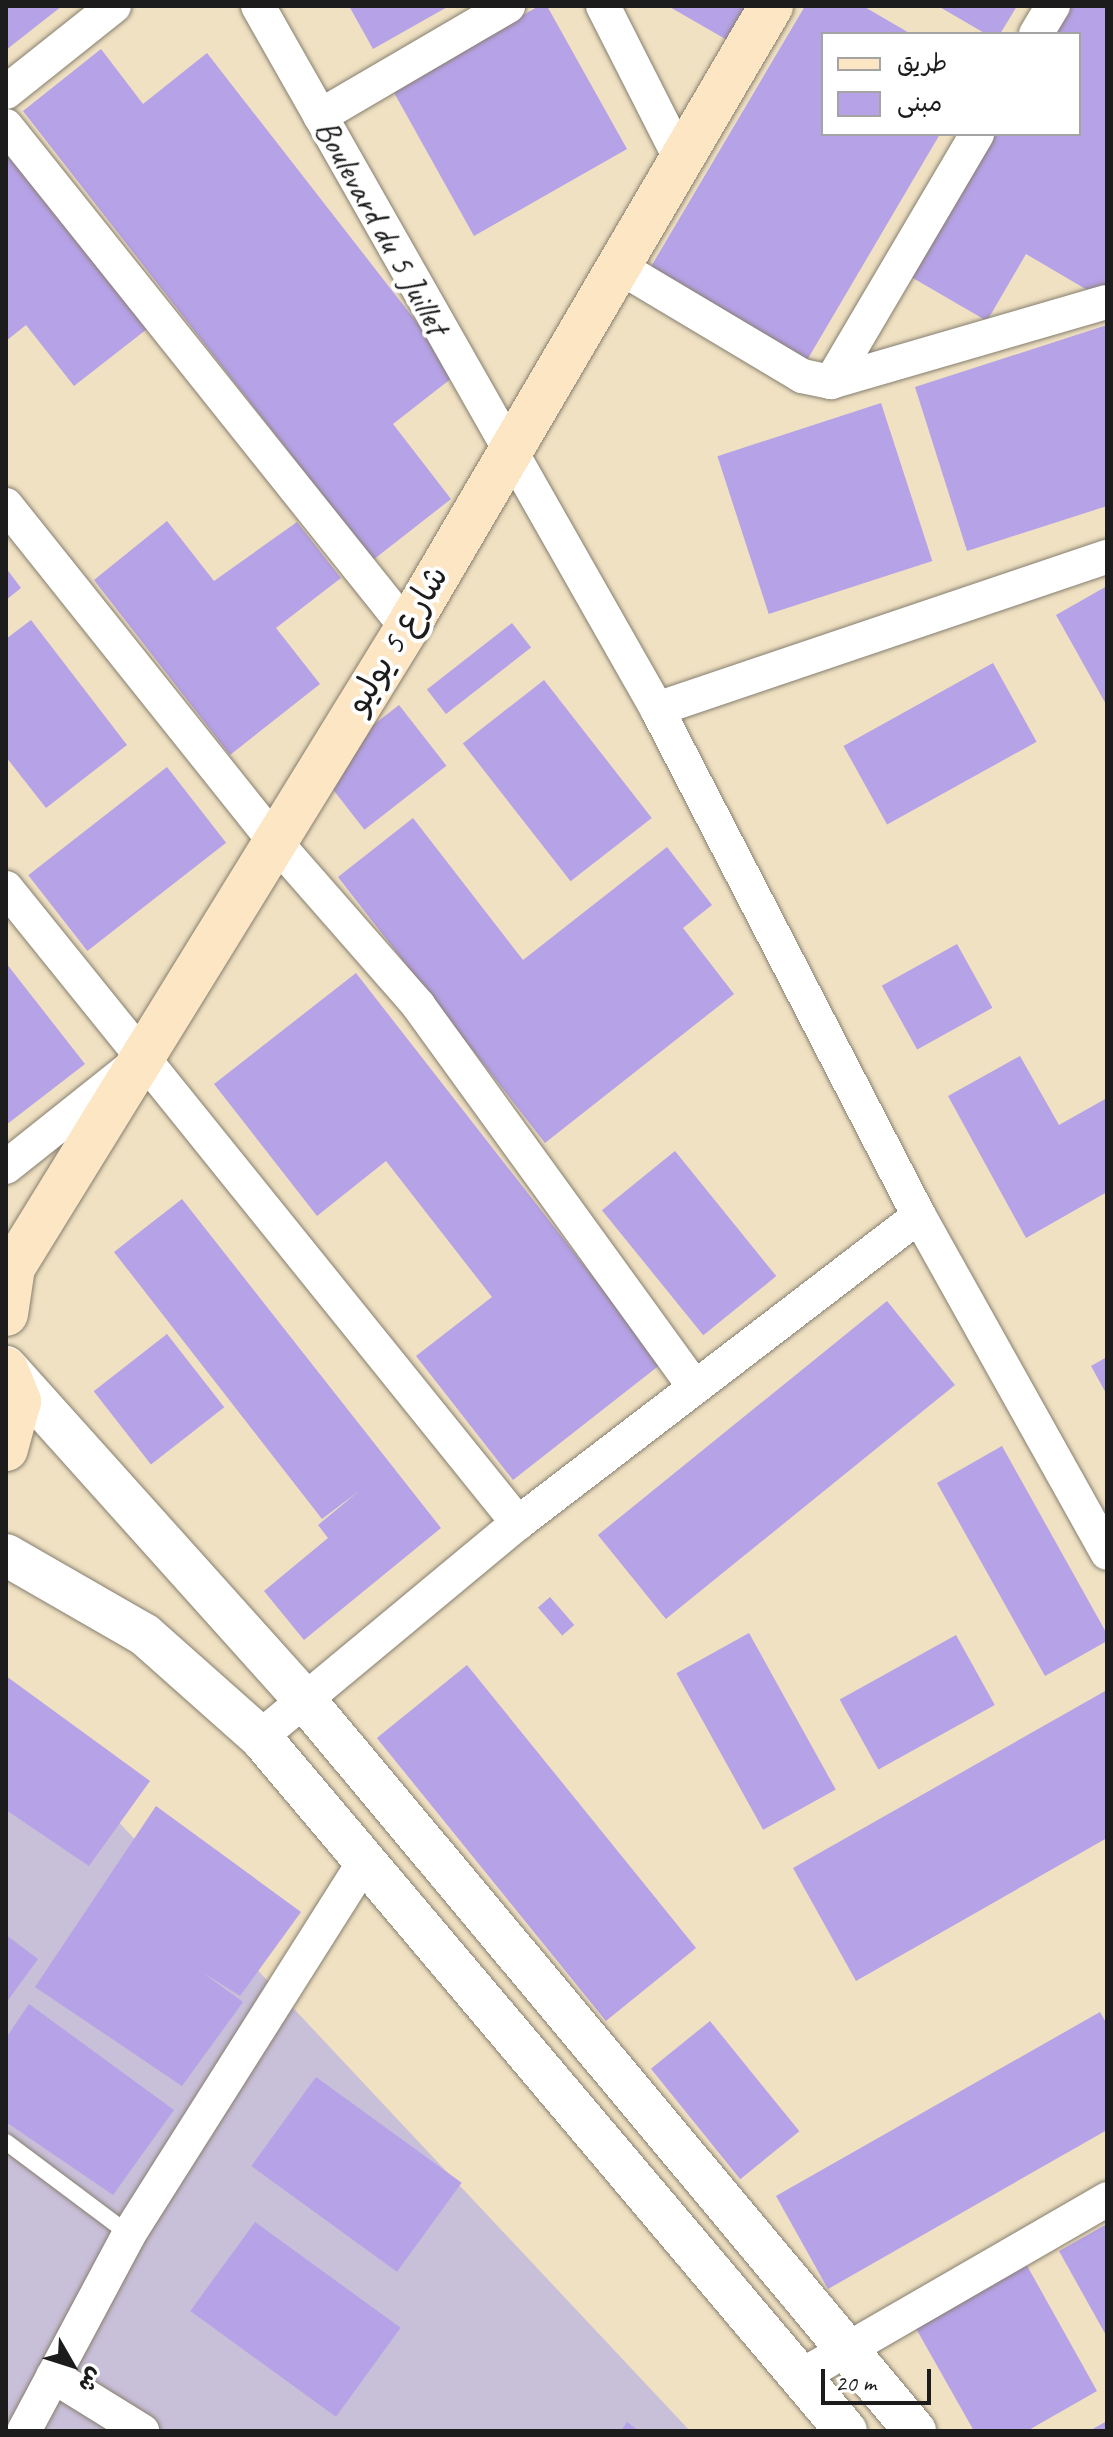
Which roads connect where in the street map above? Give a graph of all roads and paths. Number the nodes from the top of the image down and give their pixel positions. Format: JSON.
{"nodes":[{"id":1,"x":114,"y":6,"type":"edge"},
{"id":2,"x":258,"y":6,"type":"edge"},
{"id":3,"x":508,"y":6,"type":"edge"},
{"id":4,"x":603,"y":6,"type":"edge"},
{"id":5,"x":771,"y":6,"type":"edge"},
{"id":6,"x":1053,"y":6,"type":"edge"},
{"id":7,"x":1037,"y":32,"type":"edge"},
{"id":8,"x":6,"y":92,"type":"edge"},
{"id":9,"x":320,"y":116,"type":"junction"},
{"id":10,"x":6,"y":126,"type":"edge"},
{"id":11,"x":976,"y":136,"type":"edge"},
{"id":12,"x":680,"y":158,"type":"junction"},
{"id":13,"x":616,"y":265,"type":"junction"},
{"id":14,"x":1107,"y":302,"type":"edge"},
{"id":15,"x":831,"y":382,"type":"junction"},
{"id":16,"x":506,"y":448,"type":"junction"},
{"id":17,"x":6,"y":505,"type":"edge"},
{"id":18,"x":1107,"y":557,"type":"edge"},
{"id":19,"x":407,"y":628,"type":"junction"},
{"id":20,"x":657,"y":709,"type":"junction"},
{"id":21,"x":272,"y":838,"type":"junction"},
{"id":22,"x":6,"y":888,"type":"edge"},
{"id":23,"x":143,"y":1058,"type":"junction"},
{"id":24,"x":6,"y":1167,"type":"edge"},
{"id":25,"x":919,"y":1216,"type":"junction"},
{"id":26,"x":10,"y":1273,"type":"edge"},
{"id":27,"x":6,"y":1314,"type":"edge"},
{"id":28,"x":6,"y":1368,"type":"edge"},
{"id":29,"x":693,"y":1385,"type":"junction"},
{"id":30,"x":6,"y":1449,"type":"edge"},
{"id":31,"x":518,"y":1523,"type":"junction"},
{"id":32,"x":1107,"y":1553,"type":"edge"},
{"id":33,"x":8,"y":1562,"type":"edge"},
{"id":34,"x":303,"y":1698,"type":"junction"},
{"id":35,"x":260,"y":1737,"type":"junction"},
{"id":36,"x":365,"y":1861,"type":"junction"},
{"id":37,"x":6,"y":2142,"type":"edge"},
{"id":38,"x":1107,"y":2199,"type":"edge"},
{"id":39,"x":129,"y":2234,"type":"junction"},
{"id":40,"x":851,"y":2346,"type":"junction"},
{"id":41,"x":53,"y":2376,"type":"junction"},
{"id":42,"x":801,"y":2376,"type":"junction"},
{"id":43,"x":24,"y":2431,"type":"edge"},
{"id":44,"x":142,"y":2431,"type":"edge"},
{"id":45,"x":846,"y":2431,"type":"edge"},
{"id":46,"x":915,"y":2431,"type":"edge"}],
"edges":[{"from":1,"to":8,"type":"street"},
{"from":2,"to":9,"type":"street","name":"Boulevard du 5 Juillet"},
{"from":3,"to":9,"type":"street"},
{"from":4,"to":12,"type":"street"},
{"from":5,"to":12,"type":"main road","name":"شارع 5 يوليو"},
{"from":6,"to":7,"type":"street"},
{"from":9,"to":16,"type":"street","name":"Boulevard du 5 Juillet"},
{"from":10,"to":19,"type":"street"},
{"from":11,"to":15,"type":"street"},
{"from":12,"to":13,"type":"main road","name":"شارع 5 يوليو"},
{"from":13,"to":15,"type":"street"},
{"from":13,"to":16,"type":"main road","name":"شارع 5 يوليو"},
{"from":14,"to":15,"type":"street"},
{"from":16,"to":19,"type":"main road","name":"شارع 5 يوليو"},
{"from":16,"to":20,"type":"street","name":"Boulevard du 5 Juillet"},
{"from":17,"to":21,"type":"street"},
{"from":18,"to":20,"type":"street"},
{"from":19,"to":21,"type":"main road","name":"شارع 5 يوليو"},
{"from":20,"to":25,"type":"street","name":"Boulevard du 5 Juillet"},
{"from":21,"to":23,"type":"main road","name":"شارع 5 يوليو"},
{"from":21,"to":29,"type":"street"},
{"from":22,"to":23,"type":"street"},
{"from":23,"to":24,"type":"street"},
{"from":23,"to":26,"type":"main road","name":"شارع 5 يوليو"},
{"from":23,"to":31,"type":"street"},
{"from":25,"to":29,"type":"street"},
{"from":25,"to":32,"type":"street","name":"Boulevard du 5 Juillet"},
{"from":26,"to":27,"type":"main road","name":"شارع 5 يوليو"},
{"from":28,"to":30,"type":"main road"},
{"from":28,"to":34,"type":"street"},
{"from":29,"to":31,"type":"street"},
{"from":31,"to":34,"type":"street"},
{"from":33,"to":35,"type":"street"},
{"from":34,"to":35,"type":"street"},
{"from":34,"to":40,"type":"street"},
{"from":35,"to":36,"type":"street"},
{"from":36,"to":39,"type":"street"},
{"from":36,"to":42,"type":"street"},
{"from":37,"to":39,"type":"lane"},
{"from":38,"to":40,"type":"street"},
{"from":39,"to":41,"type":"street"},
{"from":40,"to":42,"type":"street"},
{"from":40,"to":46,"type":"street"},
{"from":41,"to":43,"type":"street"},
{"from":41,"to":44,"type":"street"},
{"from":42,"to":45,"type":"street"}]}
